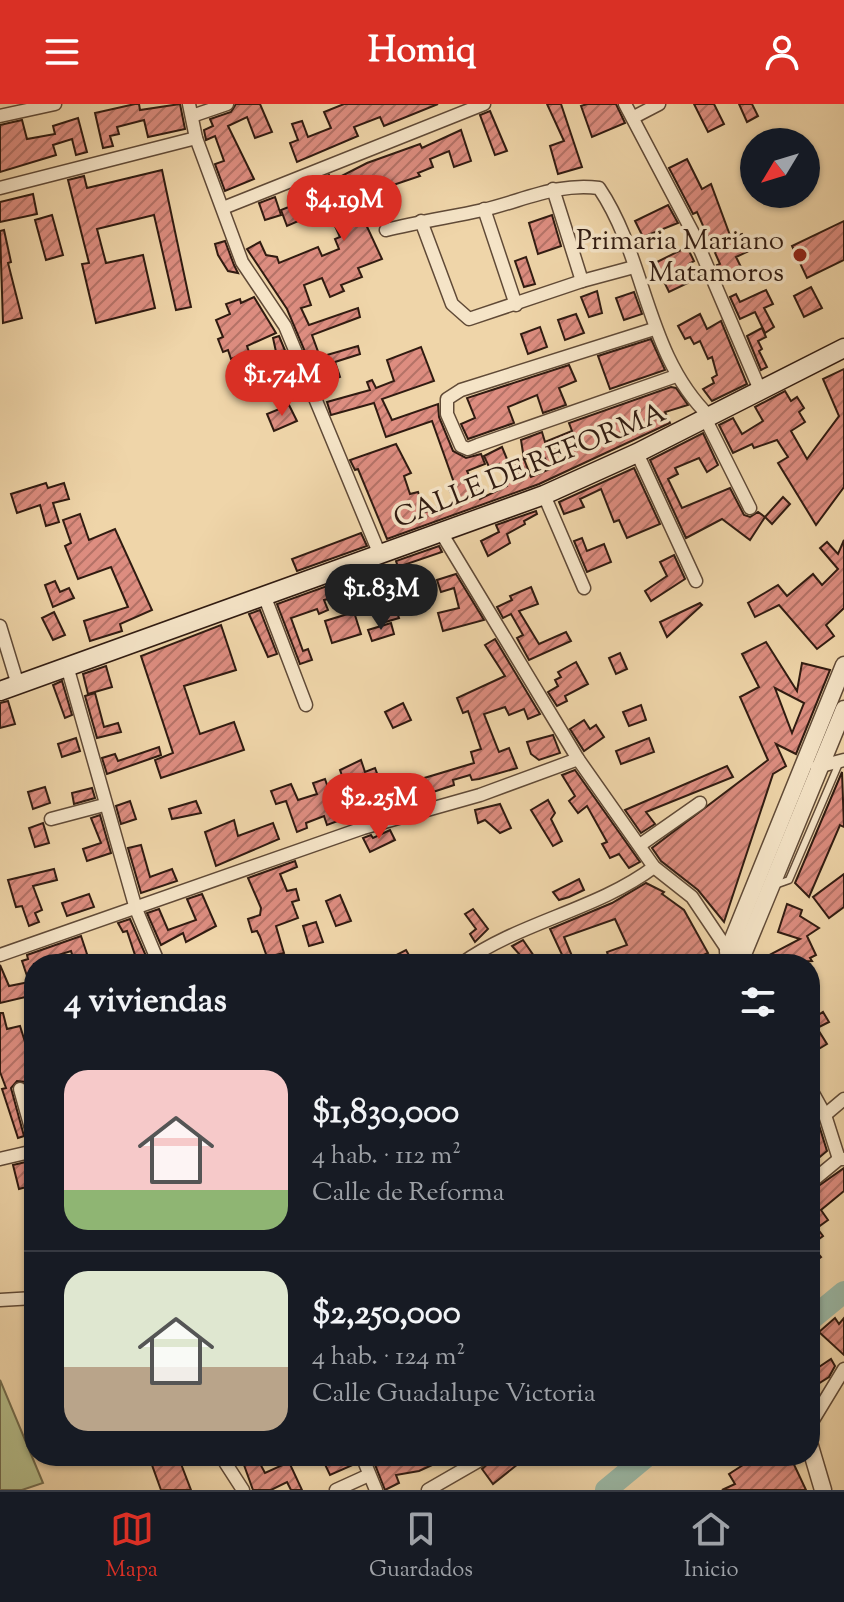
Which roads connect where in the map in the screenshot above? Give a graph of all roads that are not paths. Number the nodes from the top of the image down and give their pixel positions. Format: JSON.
{"nodes":[{"id":1,"x":55,"y":104,"type":"edge"},
{"id":2,"x":227,"y":104,"type":"edge"},
{"id":3,"x":484,"y":104,"type":"edge"},
{"id":4,"x":625,"y":104,"type":"edge"},
{"id":5,"x":659,"y":104,"type":"edge"},
{"id":6,"x":191,"y":110,"type":"edge"},
{"id":7,"x":6,"y":111,"type":"edge"},
{"id":8,"x":634,"y":117,"type":"junction"},
{"id":9,"x":196,"y":138,"type":"junction"},
{"id":10,"x":0,"y":188,"type":"edge"},
{"id":11,"x":553,"y":189,"type":"junction"},
{"id":12,"x":223,"y":208,"type":"junction"},
{"id":13,"x":484,"y":209,"type":"junction"},
{"id":14,"x":421,"y":221,"type":"junction"},
{"id":15,"x":386,"y":230,"type":"dead end"},
{"id":16,"x":634,"y":267,"type":"junction"},
{"id":17,"x":582,"y":281,"type":"junction"},
{"id":18,"x":516,"y":305,"type":"junction"},
{"id":19,"x":654,"y":329,"type":"junction"},
{"id":20,"x":844,"y":348,"type":"edge"},
{"id":21,"x":676,"y":376,"type":"junction"},
{"id":22,"x":760,"y":390,"type":"junction"},
{"id":23,"x":708,"y":418,"type":"junction"},
{"id":24,"x":637,"y":453,"type":"junction"},
{"id":25,"x":544,"y":495,"type":"junction"},
{"id":26,"x":750,"y":508,"type":"dead end"},
{"id":27,"x":442,"y":534,"type":"junction"},
{"id":28,"x":380,"y":555,"type":"junction"},
{"id":29,"x":696,"y":581,"type":"dead end"},
{"id":30,"x":584,"y":588,"type":"dead end"},
{"id":31,"x":264,"y":595,"type":"junction"},
{"id":32,"x":0,"y":626,"type":"edge"},
{"id":33,"x":844,"y":665,"type":"edge"},
{"id":34,"x":67,"y":666,"type":"junction"},
{"id":35,"x":9,"y":688,"type":"edge"},
{"id":36,"x":306,"y":705,"type":"dead end"},
{"id":37,"x":844,"y":709,"type":"edge"},
{"id":38,"x":578,"y":759,"type":"junction"},
{"id":39,"x":842,"y":761,"type":"edge"},
{"id":40,"x":814,"y":766,"type":"junction"},
{"id":41,"x":700,"y":803,"type":"dead end"},
{"id":42,"x":104,"y":805,"type":"junction"},
{"id":43,"x":51,"y":819,"type":"dead end"},
{"id":44,"x":640,"y":845,"type":"junction"},
{"id":45,"x":654,"y":867,"type":"junction"},
{"id":46,"x":771,"y":886,"type":"junction"},
{"id":47,"x":136,"y":909,"type":"junction"},
{"id":48,"x":155,"y":954,"type":"edge"},
{"id":49,"x":481,"y":954,"type":"edge"},
{"id":50,"x":729,"y":954,"type":"edge"},
{"id":51,"x":736,"y":954,"type":"edge"},
{"id":52,"x":737,"y":954,"type":"edge"},
{"id":53,"x":0,"y":955,"type":"edge"},
{"id":54,"x":20,"y":1089,"type":"dead end"},
{"id":55,"x":844,"y":1099,"type":"edge"},
{"id":56,"x":24,"y":1103,"type":"edge"},
{"id":57,"x":820,"y":1106,"type":"edge"},
{"id":58,"x":825,"y":1115,"type":"junction"},
{"id":59,"x":24,"y":1153,"type":"edge"},
{"id":60,"x":0,"y":1159,"type":"edge"},
{"id":61,"x":841,"y":1159,"type":"edge"},
{"id":62,"x":820,"y":1175,"type":"edge"},
{"id":63,"x":24,"y":1299,"type":"edge"},
{"id":64,"x":0,"y":1300,"type":"edge"},
{"id":65,"x":844,"y":1369,"type":"edge"},
{"id":66,"x":820,"y":1409,"type":"edge"},
{"id":67,"x":227,"y":1466,"type":"edge"},
{"id":68,"x":366,"y":1466,"type":"edge"},
{"id":69,"x":462,"y":1466,"type":"edge"},
{"id":70,"x":816,"y":1466,"type":"edge"},
{"id":71,"x":369,"y":1475,"type":"junction"},
{"id":72,"x":243,"y":1490,"type":"edge"},
{"id":73,"x":336,"y":1490,"type":"edge"},
{"id":74,"x":376,"y":1490,"type":"edge"},
{"id":75,"x":428,"y":1490,"type":"edge"},
{"id":76,"x":823,"y":1490,"type":"edge"}],
"edges":[{"from":1,"to":7,"type":"street"},
{"from":2,"to":6,"type":"street"},
{"from":3,"to":12,"type":"street"},
{"from":4,"to":8,"type":"street"},
{"from":5,"to":8,"type":"street"},
{"from":6,"to":9,"type":"street"},
{"from":8,"to":22,"type":"street"},
{"from":9,"to":10,"type":"street"},
{"from":9,"to":12,"type":"street"},
{"from":11,"to":13,"type":"street"},
{"from":11,"to":16,"type":"street"},
{"from":11,"to":17,"type":"street"},
{"from":12,"to":28,"type":"street"},
{"from":13,"to":14,"type":"street"},
{"from":13,"to":18,"type":"street"},
{"from":14,"to":15,"type":"street"},
{"from":14,"to":18,"type":"street"},
{"from":16,"to":17,"type":"street"},
{"from":16,"to":19,"type":"street"},
{"from":17,"to":18,"type":"street"},
{"from":19,"to":21,"type":"street"},
{"from":19,"to":21,"type":"street"},
{"from":20,"to":22,"type":"main road","name":"CALLE DE REFORMA"},
{"from":21,"to":23,"type":"street"},
{"from":22,"to":23,"type":"main road","name":"CALLE DE REFORMA"},
{"from":23,"to":24,"type":"main road","name":"CALLE DE REFORMA"},
{"from":23,"to":26,"type":"street"},
{"from":24,"to":25,"type":"main road","name":"CALLE DE REFORMA"},
{"from":24,"to":29,"type":"street"},
{"from":25,"to":27,"type":"main road","name":"CALLE DE REFORMA"},
{"from":25,"to":30,"type":"street"},
{"from":27,"to":28,"type":"main road","name":"CALLE DE REFORMA"},
{"from":27,"to":38,"type":"street"},
{"from":28,"to":31,"type":"main road","name":"CALLE DE REFORMA"},
{"from":31,"to":34,"type":"main road","name":"CALLE DE REFORMA"},
{"from":31,"to":36,"type":"street"},
{"from":32,"to":35,"type":"street"},
{"from":33,"to":40,"type":"street"},
{"from":34,"to":35,"type":"main road","name":"CALLE DE REFORMA"},
{"from":34,"to":42,"type":"street"},
{"from":37,"to":40,"type":"street"},
{"from":38,"to":44,"type":"street"},
{"from":38,"to":47,"type":"street"},
{"from":39,"to":40,"type":"street"},
{"from":39,"to":46,"type":"lane"},
{"from":40,"to":46,"type":"street"},
{"from":40,"to":51,"type":"street"},
{"from":41,"to":44,"type":"street"},
{"from":42,"to":43,"type":"street"},
{"from":42,"to":47,"type":"street"},
{"from":44,"to":45,"type":"street"},
{"from":45,"to":49,"type":"street"},
{"from":45,"to":50,"type":"street"},
{"from":46,"to":52,"type":"street"},
{"from":47,"to":48,"type":"street"},
{"from":47,"to":53,"type":"street"},
{"from":54,"to":56,"type":"street"},
{"from":55,"to":58,"type":"street"},
{"from":57,"to":58,"type":"street"},
{"from":58,"to":61,"type":"street"},
{"from":59,"to":60,"type":"street"},
{"from":61,"to":62,"type":"street"},
{"from":63,"to":64,"type":"street"},
{"from":65,"to":66,"type":"street"},
{"from":67,"to":72,"type":"street"},
{"from":68,"to":71,"type":"street"},
{"from":69,"to":75,"type":"street"},
{"from":70,"to":76,"type":"street"},
{"from":71,"to":73,"type":"street"},
{"from":71,"to":74,"type":"street"}]}
